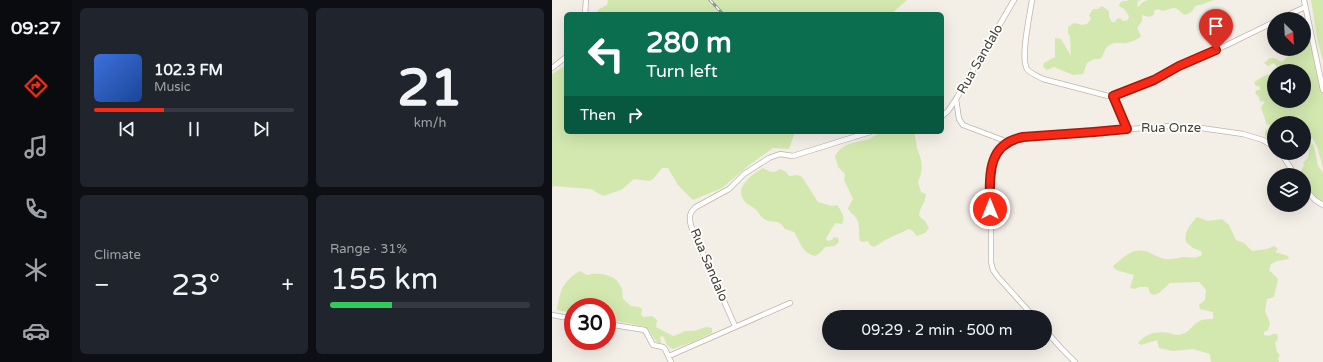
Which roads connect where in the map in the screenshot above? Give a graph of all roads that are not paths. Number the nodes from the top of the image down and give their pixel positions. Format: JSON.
{"nodes":[{"id":1,"x":586,"y":0,"type":"edge"},
{"id":2,"x":1014,"y":0,"type":"edge"},
{"id":3,"x":1032,"y":0,"type":"edge"},
{"id":4,"x":1304,"y":0,"type":"edge"},
{"id":5,"x":1305,"y":7,"type":"junction"},
{"id":6,"x":585,"y":12,"type":"edge"},
{"id":7,"x":1295,"y":12,"type":"edge"},
{"id":8,"x":1267,"y":25,"type":"edge"},
{"id":9,"x":564,"y":59,"type":"edge"},
{"id":10,"x":552,"y":68,"type":"edge"},
{"id":11,"x":1323,"y":90,"type":"edge"},
{"id":12,"x":1113,"y":96,"type":"junction"},
{"id":13,"x":956,"y":99,"type":"junction"},
{"id":14,"x":944,"y":114,"type":"edge"},
{"id":15,"x":1127,"y":129,"type":"junction"},
{"id":16,"x":864,"y":134,"type":"edge"},
{"id":17,"x":1008,"y":142,"type":"junction"},
{"id":18,"x":1267,"y":143,"type":"edge"},
{"id":19,"x":1311,"y":196,"type":"edge"},
{"id":20,"x":1323,"y":205,"type":"edge"},
{"id":21,"x":790,"y":303,"type":"dead end"},
{"id":22,"x":1028,"y":310,"type":"edge"},
{"id":23,"x":552,"y":315,"type":"edge"},
{"id":24,"x":564,"y":317,"type":"edge"},
{"id":25,"x":616,"y":325,"type":"edge"},
{"id":26,"x":735,"y":326,"type":"junction"},
{"id":27,"x":1052,"y":338,"type":"edge"},
{"id":28,"x":669,"y":356,"type":"junction"},
{"id":29,"x":671,"y":362,"type":"edge"},
{"id":30,"x":1075,"y":362,"type":"edge"}],
"edges":[{"from":1,"to":6,"type":"street"},
{"from":2,"to":13,"type":"street","name":"Rua Sandalo"},
{"from":3,"to":12,"type":"street"},
{"from":4,"to":5,"type":"street"},
{"from":5,"to":7,"type":"street"},
{"from":5,"to":11,"type":"street"},
{"from":8,"to":12,"type":"street"},
{"from":9,"to":10,"type":"street"},
{"from":12,"to":15,"type":"street"},
{"from":13,"to":14,"type":"street","name":"Rua Sandalo"},
{"from":13,"to":17,"type":"street"},
{"from":15,"to":17,"type":"street","name":"Rua Onze"},
{"from":15,"to":18,"type":"street","name":"Rua Onze"},
{"from":16,"to":26,"type":"street","name":"Rua Sandalo"},
{"from":17,"to":22,"type":"street"},
{"from":19,"to":20,"type":"street"},
{"from":21,"to":26,"type":"street"},
{"from":23,"to":24,"type":"street"},
{"from":25,"to":28,"type":"street"},
{"from":26,"to":28,"type":"street"},
{"from":27,"to":30,"type":"street"},
{"from":28,"to":29,"type":"street"}]}
